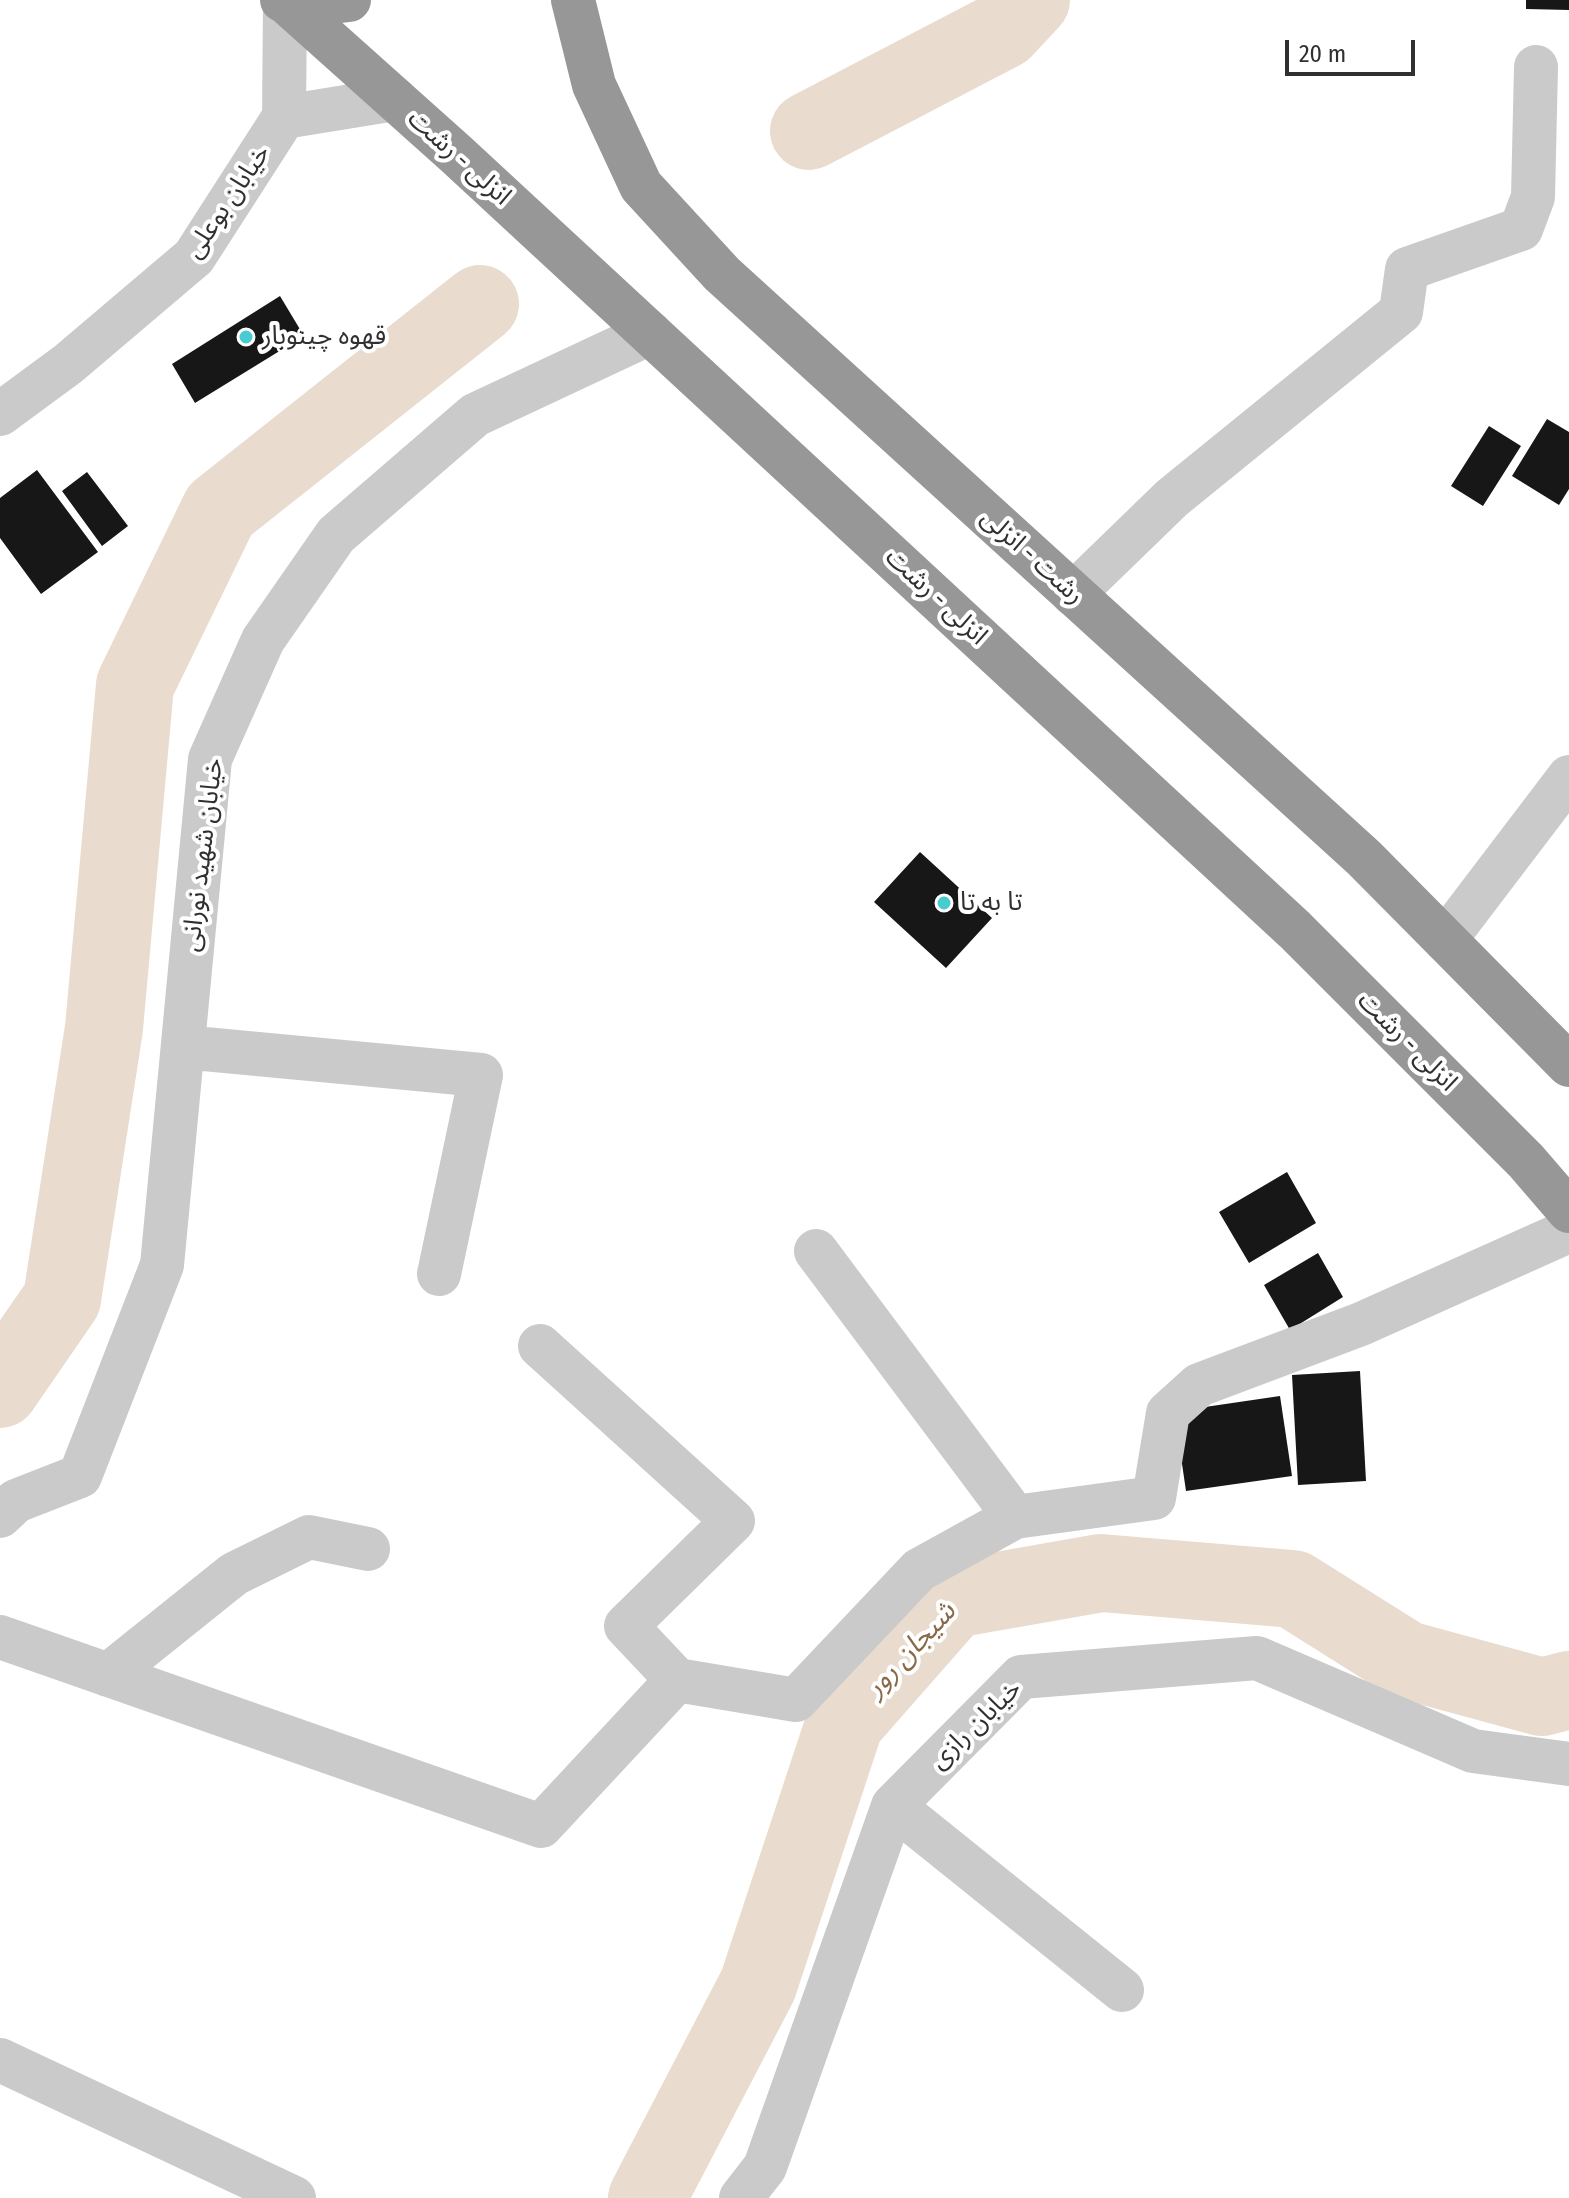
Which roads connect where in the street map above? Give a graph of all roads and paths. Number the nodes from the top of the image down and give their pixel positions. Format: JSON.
{"nodes":[{"id":1,"x":284,"y":0,"type":"edge"},
{"id":2,"x":349,"y":0,"type":"edge"},
{"id":3,"x":573,"y":0,"type":"edge"},
{"id":4,"x":1536,"y":67,"type":"dead end"},
{"id":5,"x":395,"y":99,"type":"junction"},
{"id":6,"x":284,"y":117,"type":"junction"},
{"id":7,"x":650,"y":333,"type":"junction"},
{"id":8,"x":0,"y":414,"type":"edge"},
{"id":9,"x":1073,"y":594,"type":"junction"},
{"id":10,"x":1569,"y":777,"type":"edge"},
{"id":11,"x":1445,"y":940,"type":"junction"},
{"id":12,"x":183,"y":1047,"type":"junction"},
{"id":13,"x":1569,"y":1065,"type":"edge"},
{"id":14,"x":1569,"y":1211,"type":"edge"},
{"id":15,"x":1569,"y":1231,"type":"edge"},
{"id":16,"x":816,"y":1251,"type":"dead end"},
{"id":17,"x":439,"y":1274,"type":"dead end"},
{"id":18,"x":540,"y":1346,"type":"dead end"},
{"id":19,"x":0,"y":1516,"type":"edge"},
{"id":20,"x":1015,"y":1517,"type":"junction"},
{"id":21,"x":368,"y":1549,"type":"dead end"},
{"id":22,"x":0,"y":1637,"type":"edge"},
{"id":23,"x":108,"y":1675,"type":"junction"},
{"id":24,"x":677,"y":1680,"type":"junction"},
{"id":25,"x":1569,"y":1764,"type":"edge"},
{"id":26,"x":893,"y":1806,"type":"junction"},
{"id":27,"x":1122,"y":1990,"type":"dead end"},
{"id":28,"x":0,"y":2060,"type":"edge"},
{"id":29,"x":294,"y":2198,"type":"edge"},
{"id":30,"x":741,"y":2198,"type":"edge"}],
"edges":[{"from":1,"to":2,"type":"highway"},
{"from":1,"to":5,"type":"highway","name":"انزلی - رشت"},
{"from":1,"to":6,"type":"street","name":"خیابان بوعلی"},
{"from":3,"to":9,"type":"highway","name":"رشت - انزلی"},
{"from":4,"to":9,"type":"street"},
{"from":5,"to":6,"type":"street"},
{"from":5,"to":7,"type":"highway","name":"انزلی - رشت"},
{"from":6,"to":8,"type":"street","name":"خیابان بوعلی"},
{"from":7,"to":12,"type":"street","name":"خیابان شهید نورانی"},
{"from":7,"to":14,"type":"highway","name":"انزلی - رشت"},
{"from":9,"to":11,"type":"highway","name":"رشت - انزلی"},
{"from":10,"to":11,"type":"street"},
{"from":11,"to":13,"type":"highway","name":"رشت - انزلی"},
{"from":12,"to":17,"type":"street"},
{"from":12,"to":19,"type":"street","name":"خیابان شهید نورانی"},
{"from":15,"to":20,"type":"street"},
{"from":16,"to":20,"type":"street"},
{"from":18,"to":24,"type":"street"},
{"from":20,"to":24,"type":"street"},
{"from":21,"to":23,"type":"street"},
{"from":22,"to":23,"type":"street"},
{"from":23,"to":24,"type":"street"},
{"from":25,"to":26,"type":"street","name":"خیابان رازی"},
{"from":26,"to":27,"type":"street"},
{"from":26,"to":30,"type":"street","name":"خیابان رازی"},
{"from":28,"to":29,"type":"street"}]}
